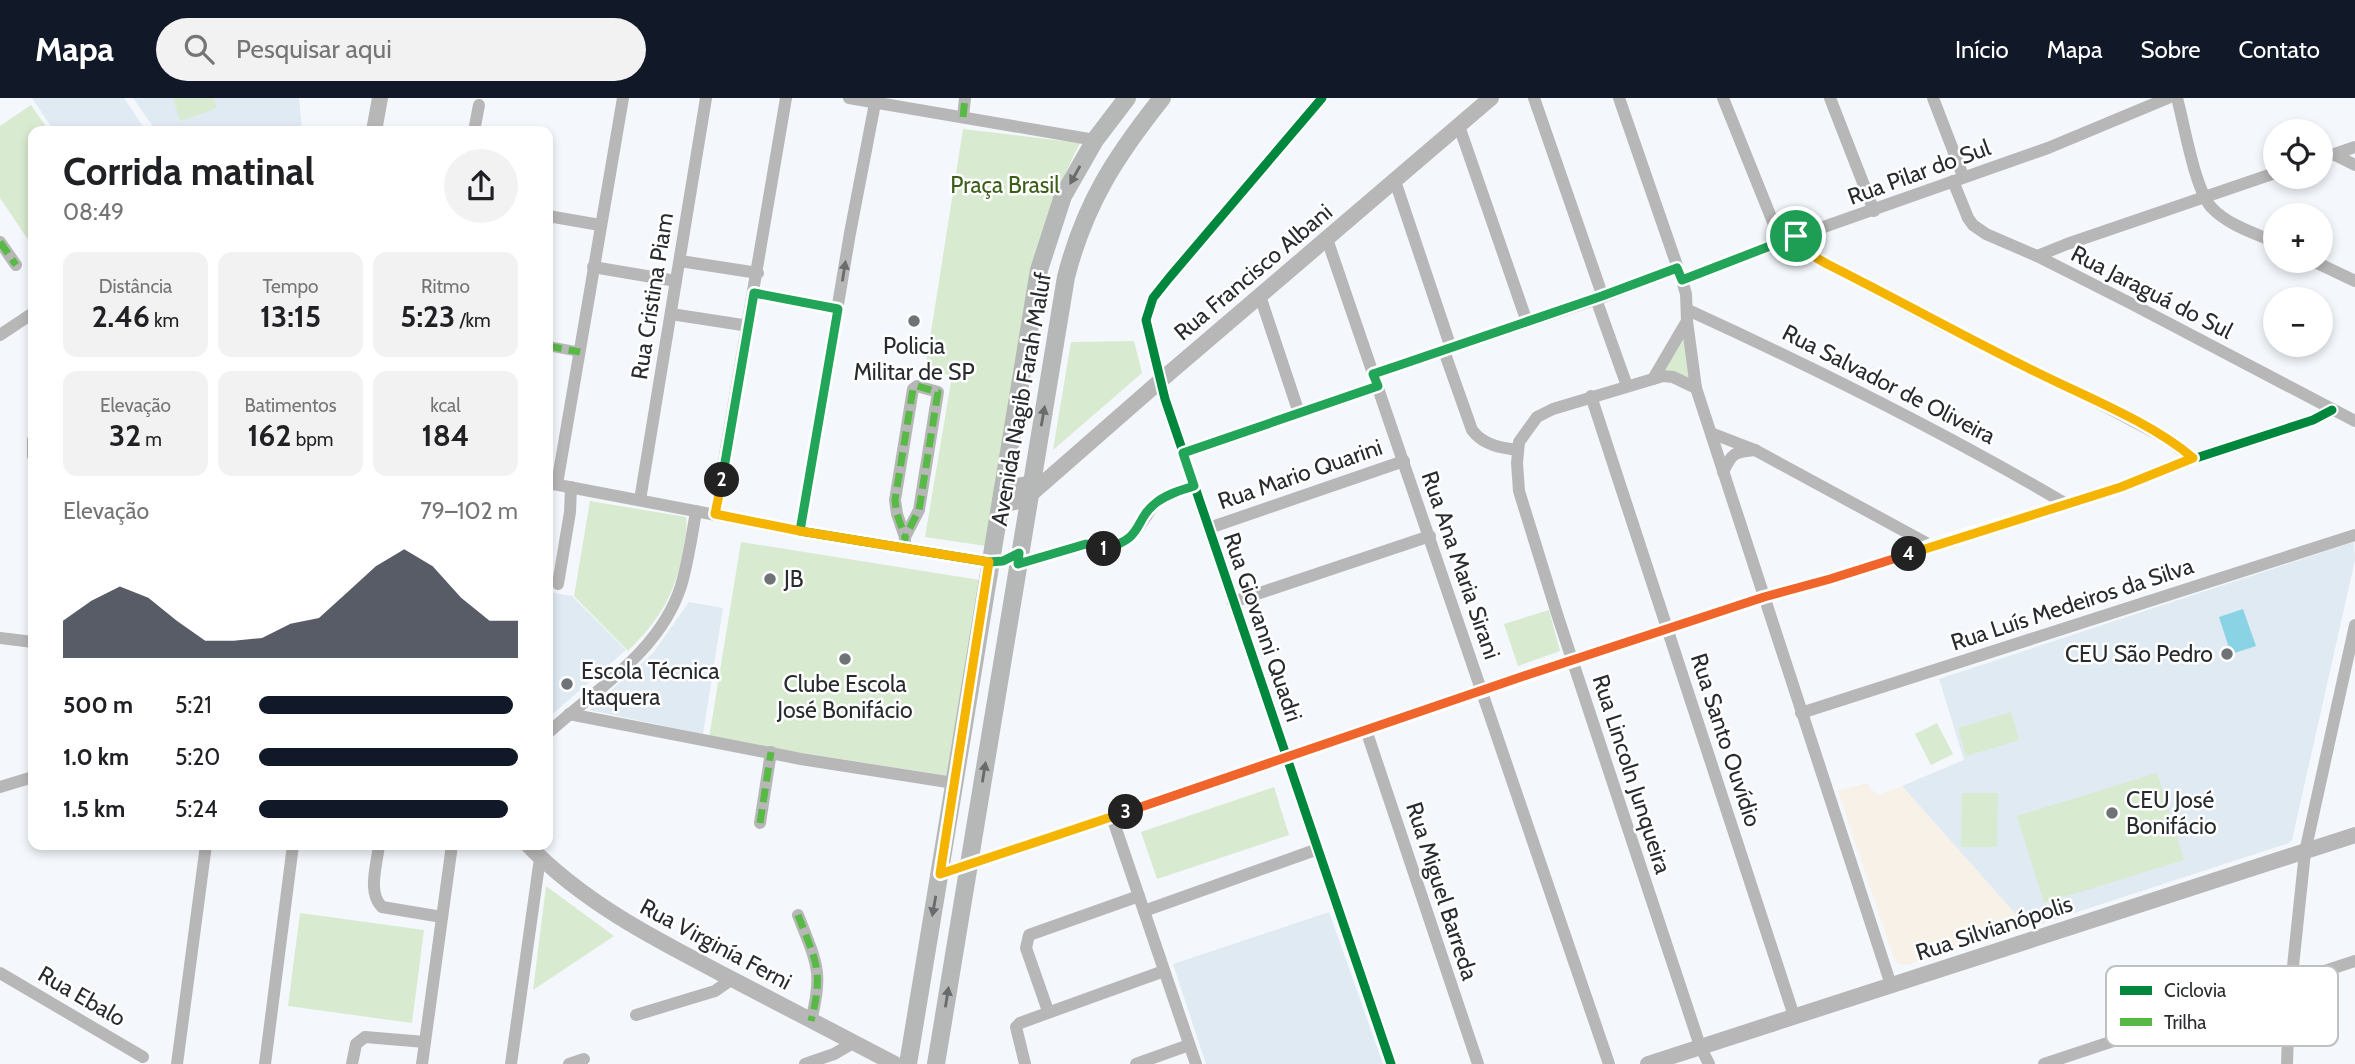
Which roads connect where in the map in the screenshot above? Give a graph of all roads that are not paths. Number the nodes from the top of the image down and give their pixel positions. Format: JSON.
{"nodes":[{"id":1,"x":380,"y":98,"type":"edge"},
{"id":2,"x":623,"y":98,"type":"edge"},
{"id":3,"x":706,"y":98,"type":"edge"},
{"id":4,"x":786,"y":98,"type":"edge"},
{"id":5,"x":849,"y":98,"type":"edge"},
{"id":6,"x":965,"y":98,"type":"edge"},
{"id":7,"x":1127,"y":98,"type":"edge"},
{"id":8,"x":1162,"y":98,"type":"edge"},
{"id":9,"x":1322,"y":98,"type":"edge"},
{"id":10,"x":1492,"y":98,"type":"edge"},
{"id":11,"x":1534,"y":98,"type":"edge"},
{"id":12,"x":1619,"y":98,"type":"edge"},
{"id":13,"x":1723,"y":98,"type":"edge"},
{"id":14,"x":1830,"y":98,"type":"edge"},
{"id":15,"x":1933,"y":98,"type":"edge"},
{"id":16,"x":2168,"y":98,"type":"edge"},
{"id":17,"x":2177,"y":98,"type":"edge"},
{"id":18,"x":875,"y":100,"type":"edge"},
{"id":19,"x":479,"y":105,"type":"dead end"},
{"id":20,"x":963,"y":117,"type":"junction"},
{"id":21,"x":375,"y":126,"type":"edge"},
{"id":22,"x":475,"y":126,"type":"edge"},
{"id":23,"x":1459,"y":126,"type":"junction"},
{"id":24,"x":1095,"y":141,"type":"junction"},
{"id":25,"x":2355,"y":147,"type":"edge"},
{"id":26,"x":2335,"y":155,"type":"joint"},
{"id":27,"x":2355,"y":165,"type":"edge"},
{"id":28,"x":2263,"y":177,"type":"edge"},
{"id":29,"x":1958,"y":179,"type":"junction"},
{"id":30,"x":1395,"y":181,"type":"junction"},
{"id":31,"x":2204,"y":196,"type":"junction"},
{"id":32,"x":1874,"y":211,"type":"junction"},
{"id":33,"x":553,"y":217,"type":"edge"},
{"id":34,"x":600,"y":225,"type":"junction"},
{"id":35,"x":1796,"y":236,"type":"junction"},
{"id":36,"x":2263,"y":236,"type":"edge"},
{"id":37,"x":1328,"y":239,"type":"junction"},
{"id":38,"x":0,"y":242,"type":"edge"},
{"id":39,"x":1780,"y":242,"type":"junction"},
{"id":40,"x":2037,"y":256,"type":"junction"},
{"id":41,"x":680,"y":261,"type":"junction"},
{"id":42,"x":16,"y":265,"type":"dead end"},
{"id":43,"x":593,"y":267,"type":"junction"},
{"id":44,"x":2333,"y":271,"type":"edge"},
{"id":45,"x":758,"y":273,"type":"junction"},
{"id":46,"x":1679,"y":274,"type":"junction"},
{"id":47,"x":676,"y":281,"type":"junction"},
{"id":48,"x":2355,"y":281,"type":"edge"},
{"id":49,"x":754,"y":293,"type":"junction"},
{"id":50,"x":1260,"y":296,"type":"junction"},
{"id":51,"x":1599,"y":298,"type":"junction"},
{"id":52,"x":838,"y":309,"type":"junction"},
{"id":53,"x":671,"y":314,"type":"junction"},
{"id":54,"x":28,"y":316,"type":"edge"},
{"id":55,"x":1688,"y":316,"type":"junction"},
{"id":56,"x":1527,"y":322,"type":"junction"},
{"id":57,"x":749,"y":327,"type":"junction"},
{"id":58,"x":0,"y":335,"type":"edge"},
{"id":59,"x":553,"y":347,"type":"edge"},
{"id":60,"x":1448,"y":349,"type":"junction"},
{"id":61,"x":580,"y":352,"type":"junction"},
{"id":62,"x":1653,"y":379,"type":"junction"},
{"id":63,"x":1376,"y":380,"type":"junction"},
{"id":64,"x":1160,"y":381,"type":"junction"},
{"id":65,"x":1695,"y":384,"type":"junction"},
{"id":66,"x":1627,"y":386,"type":"junction"},
{"id":67,"x":1591,"y":396,"type":"junction"},
{"id":68,"x":2332,"y":410,"type":"junction"},
{"id":69,"x":1299,"y":413,"type":"junction"},
{"id":70,"x":2355,"y":421,"type":"edge"},
{"id":71,"x":1711,"y":433,"type":"junction"},
{"id":72,"x":1518,"y":450,"type":"junction"},
{"id":73,"x":1755,"y":450,"type":"junction"},
{"id":74,"x":1183,"y":453,"type":"junction"},
{"id":75,"x":2193,"y":458,"type":"junction"},
{"id":76,"x":1404,"y":461,"type":"junction"},
{"id":77,"x":1723,"y":472,"type":"junction"},
{"id":78,"x":559,"y":485,"type":"edge"},
{"id":79,"x":1035,"y":486,"type":"junction"},
{"id":80,"x":1194,"y":486,"type":"junction"},
{"id":81,"x":1000,"y":497,"type":"junction"},
{"id":82,"x":640,"y":500,"type":"junction"},
{"id":83,"x":2066,"y":504,"type":"junction"},
{"id":84,"x":696,"y":511,"type":"junction"},
{"id":85,"x":715,"y":514,"type":"junction"},
{"id":86,"x":1209,"y":528,"type":"junction"},
{"id":87,"x":800,"y":531,"type":"junction"},
{"id":88,"x":2355,"y":535,"type":"edge"},
{"id":89,"x":1430,"y":536,"type":"junction"},
{"id":90,"x":905,"y":542,"type":"junction"},
{"id":91,"x":1930,"y":545,"type":"junction"},
{"id":92,"x":1019,"y":559,"type":"junction"},
{"id":93,"x":989,"y":562,"type":"junction"},
{"id":94,"x":986,"y":580,"type":"junction"},
{"id":95,"x":558,"y":584,"type":"dead end"},
{"id":96,"x":1015,"y":584,"type":"junction"},
{"id":97,"x":1764,"y":597,"type":"junction"},
{"id":98,"x":1233,"y":602,"type":"junction"},
{"id":99,"x":2355,"y":625,"type":"edge"},
{"id":100,"x":1668,"y":629,"type":"junction"},
{"id":101,"x":0,"y":638,"type":"edge"},
{"id":102,"x":28,"y":641,"type":"edge"},
{"id":103,"x":1573,"y":660,"type":"junction"},
{"id":104,"x":1481,"y":691,"type":"junction"},
{"id":105,"x":1801,"y":713,"type":"junction"},
{"id":106,"x":569,"y":714,"type":"junction"},
{"id":107,"x":553,"y":728,"type":"edge"},
{"id":108,"x":1366,"y":730,"type":"junction"},
{"id":109,"x":772,"y":752,"type":"junction"},
{"id":110,"x":1286,"y":757,"type":"junction"},
{"id":111,"x":28,"y":778,"type":"edge"},
{"id":112,"x":954,"y":783,"type":"junction"},
{"id":113,"x":0,"y":786,"type":"edge"},
{"id":114,"x":1112,"y":817,"type":"junction"},
{"id":115,"x":760,"y":823,"type":"dead end"},
{"id":116,"x":2355,"y":835,"type":"edge"},
{"id":117,"x":1318,"y":849,"type":"junction"},
{"id":118,"x":205,"y":850,"type":"edge"},
{"id":119,"x":292,"y":850,"type":"edge"},
{"id":120,"x":378,"y":850,"type":"edge"},
{"id":121,"x":451,"y":850,"type":"edge"},
{"id":122,"x":533,"y":850,"type":"edge"},
{"id":123,"x":2305,"y":852,"type":"junction"},
{"id":124,"x":540,"y":858,"type":"junction"},
{"id":125,"x":969,"y":865,"type":"junction"},
{"id":126,"x":940,"y":874,"type":"junction"},
{"id":127,"x":1139,"y":896,"type":"junction"},
{"id":128,"x":1144,"y":911,"type":"junction"},
{"id":129,"x":798,"y":915,"type":"dead end"},
{"id":130,"x":442,"y":918,"type":"junction"},
{"id":131,"x":2355,"y":961,"type":"edge"},
{"id":132,"x":2294,"y":966,"type":"edge"},
{"id":133,"x":2338,"y":966,"type":"edge"},
{"id":134,"x":1164,"y":971,"type":"junction"},
{"id":135,"x":0,"y":973,"type":"edge"},
{"id":136,"x":732,"y":979,"type":"junction"},
{"id":137,"x":1891,"y":985,"type":"junction"},
{"id":138,"x":1048,"y":1011,"type":"junction"},
{"id":139,"x":636,"y":1015,"type":"dead end"},
{"id":140,"x":1794,"y":1016,"type":"junction"},
{"id":141,"x":811,"y":1021,"type":"junction"},
{"id":142,"x":425,"y":1042,"type":"junction"},
{"id":143,"x":853,"y":1043,"type":"junction"},
{"id":144,"x":2106,"y":1043,"type":"edge"},
{"id":145,"x":1189,"y":1045,"type":"junction"},
{"id":146,"x":1700,"y":1046,"type":"junction"},
{"id":147,"x":2288,"y":1046,"type":"edge"},
{"id":148,"x":143,"y":1057,"type":"dead end"},
{"id":149,"x":584,"y":1059,"type":"dead end"},
{"id":150,"x":177,"y":1064,"type":"edge"},
{"id":151,"x":265,"y":1064,"type":"edge"},
{"id":152,"x":352,"y":1064,"type":"edge"},
{"id":153,"x":422,"y":1064,"type":"edge"},
{"id":154,"x":511,"y":1064,"type":"edge"},
{"id":155,"x":569,"y":1064,"type":"edge"},
{"id":156,"x":806,"y":1064,"type":"edge"},
{"id":157,"x":895,"y":1064,"type":"edge"},
{"id":158,"x":908,"y":1064,"type":"edge"},
{"id":159,"x":936,"y":1064,"type":"edge"},
{"id":160,"x":1025,"y":1064,"type":"edge"},
{"id":161,"x":1136,"y":1064,"type":"edge"},
{"id":162,"x":1196,"y":1064,"type":"edge"},
{"id":163,"x":1391,"y":1064,"type":"edge"},
{"id":164,"x":1478,"y":1064,"type":"edge"},
{"id":165,"x":1609,"y":1064,"type":"edge"},
{"id":166,"x":1648,"y":1064,"type":"edge"},
{"id":167,"x":1709,"y":1064,"type":"edge"},
{"id":168,"x":2044,"y":1064,"type":"edge"},
{"id":169,"x":2287,"y":1064,"type":"edge"}],
"edges":[{"from":1,"to":21,"type":"street"},
{"from":2,"to":34,"type":"street"},
{"from":3,"to":41,"type":"street","name":"Rua Cristina Piam"},
{"from":4,"to":45,"type":"street"},
{"from":5,"to":18,"type":"street"},
{"from":6,"to":20,"type":"street"},
{"from":7,"to":24,"type":"main road","name":"Avenida Nagib Farah Maluf"},
{"from":79,"to":8,"type":"main road","name":"Avenida Nagib Farah Maluf","one_way":true},
{"from":9,"to":64,"type":"street","name":"Rua Giovanni Quadri"},
{"from":10,"to":23,"type":"street","name":"Rua Francisco Albani"},
{"from":11,"to":51,"type":"street"},
{"from":12,"to":46,"type":"street"},
{"from":13,"to":39,"type":"street"},
{"from":14,"to":32,"type":"street"},
{"from":15,"to":29,"type":"street","name":"Rua Jaraguá do Sul"},
{"from":16,"to":29,"type":"street","name":"Rua Pilar do Sul"},
{"from":17,"to":31,"type":"street"},
{"from":18,"to":20,"type":"street"},
{"from":52,"to":18,"type":"street","one_way":true},
{"from":19,"to":22,"type":"street"},
{"from":20,"to":24,"type":"street"},
{"from":23,"to":30,"type":"street","name":"Rua Francisco Albani"},
{"from":23,"to":56,"type":"street"},
{"from":24,"to":81,"type":"main road","name":"Avenida Nagib Farah Maluf","one_way":true},
{"from":25,"to":26,"type":"street"},
{"from":26,"to":27,"type":"street"},
{"from":28,"to":31,"type":"street"},
{"from":29,"to":32,"type":"street","name":"Rua Pilar do Sul"},
{"from":29,"to":40,"type":"street","name":"Rua Jaraguá do Sul"},
{"from":30,"to":37,"type":"street","name":"Rua Francisco Albani"},
{"from":30,"to":60,"type":"street"},
{"from":31,"to":36,"type":"street"},
{"from":31,"to":40,"type":"street"},
{"from":32,"to":35,"type":"street","name":"Rua Pilar do Sul"},
{"from":33,"to":34,"type":"street"},
{"from":34,"to":43,"type":"street"},
{"from":35,"to":39,"type":"street","name":"Rua Pilar do Sul"},
{"from":35,"to":75,"type":"street"},
{"from":37,"to":50,"type":"street","name":"Rua Francisco Albani"},
{"from":37,"to":63,"type":"street","name":"Rua Ana Maria Sirani"},
{"from":38,"to":42,"type":"street"},
{"from":39,"to":46,"type":"street","name":"Rua Pilar do Sul"},
{"from":40,"to":68,"type":"street","name":"Rua Jaraguá do Sul"},
{"from":41,"to":45,"type":"street"},
{"from":41,"to":47,"type":"street","name":"Rua Cristina Piam"},
{"from":43,"to":47,"type":"street"},
{"from":43,"to":61,"type":"street"},
{"from":44,"to":48,"type":"street"},
{"from":45,"to":49,"type":"street"},
{"from":46,"to":51,"type":"street","name":"Rua Pilar do Sul"},
{"from":46,"to":55,"type":"street"},
{"from":47,"to":53,"type":"street","name":"Rua Cristina Piam"},
{"from":49,"to":52,"type":"street"},
{"from":49,"to":57,"type":"street"},
{"from":50,"to":64,"type":"street","name":"Rua Francisco Albani"},
{"from":50,"to":69,"type":"street"},
{"from":51,"to":56,"type":"street","name":"Rua Pilar do Sul"},
{"from":51,"to":66,"type":"street"},
{"from":52,"to":87,"type":"street"},
{"from":53,"to":57,"type":"street"},
{"from":53,"to":82,"type":"street","name":"Rua Cristina Piam"},
{"from":54,"to":58,"type":"street"},
{"from":55,"to":62,"type":"street"},
{"from":55,"to":65,"type":"street"},
{"from":55,"to":83,"type":"street","name":"Rua Salvador de Oliveira"},
{"from":56,"to":60,"type":"street","name":"Rua Pilar do Sul"},
{"from":57,"to":85,"type":"street"},
{"from":59,"to":61,"type":"street"},
{"from":60,"to":63,"type":"street","name":"Rua Pilar do Sul"},
{"from":60,"to":72,"type":"street"},
{"from":61,"to":78,"type":"street"},
{"from":62,"to":65,"type":"street","name":"Rua Lincoln Junqueira"},
{"from":62,"to":66,"type":"street","name":"Rua Lincoln Junqueira"},
{"from":63,"to":69,"type":"street","name":"Rua Pilar do Sul"},
{"from":63,"to":76,"type":"street","name":"Rua Ana Maria Sirani"},
{"from":64,"to":74,"type":"street","name":"Rua Giovanni Quadri"},
{"from":64,"to":79,"type":"street","name":"Rua Francisco Albani"},
{"from":65,"to":71,"type":"street"},
{"from":66,"to":67,"type":"street","name":"Rua Lincoln Junqueira"},
{"from":67,"to":72,"type":"street","name":"Rua Lincoln Junqueira"},
{"from":67,"to":100,"type":"street","name":"Rua Santo Ouvídio"},
{"from":68,"to":70,"type":"street","name":"Rua Jaraguá do Sul"},
{"from":68,"to":75,"type":"street"},
{"from":69,"to":74,"type":"street","name":"Rua Pilar do Sul"},
{"from":71,"to":73,"type":"street"},
{"from":71,"to":77,"type":"street"},
{"from":72,"to":103,"type":"street","name":"Rua Lincoln Junqueira"},
{"from":73,"to":77,"type":"street"},
{"from":73,"to":91,"type":"street"},
{"from":74,"to":80,"type":"street","name":"Rua Giovanni Quadri"},
{"from":75,"to":83,"type":"street"},
{"from":76,"to":86,"type":"street","name":"Rua Mario Quarini"},
{"from":76,"to":89,"type":"street","name":"Rua Ana Maria Sirani"},
{"from":77,"to":97,"type":"street"},
{"from":78,"to":82,"type":"street"},
{"from":78,"to":95,"type":"street"},
{"from":79,"to":81,"type":"street","name":"Rua Francisco Albani"},
{"from":79,"to":92,"type":"main road","name":"Avenida Nagib Farah Maluf"},
{"from":80,"to":86,"type":"street","name":"Rua Giovanni Quadri"},
{"from":80,"to":92,"type":"street"},
{"from":81,"to":93,"type":"main road","name":"Avenida Nagib Farah Maluf"},
{"from":82,"to":84,"type":"street"},
{"from":83,"to":91,"type":"street"},
{"from":84,"to":85,"type":"street"},
{"from":84,"to":106,"type":"street"},
{"from":85,"to":87,"type":"street"},
{"from":86,"to":98,"type":"street","name":"Rua Giovanni Quadri"},
{"from":87,"to":90,"type":"street"},
{"from":88,"to":105,"type":"street","name":"Rua Luís Medeiros da Silva"},
{"from":89,"to":98,"type":"street"},
{"from":89,"to":104,"type":"street","name":"Rua Ana Maria Sirani"},
{"from":90,"to":90,"type":"street"},
{"from":90,"to":93,"type":"street"},
{"from":91,"to":97,"type":"street"},
{"from":92,"to":93,"type":"main road"},
{"from":92,"to":96,"type":"main road","name":"Avenida Nagib Farah Maluf"},
{"from":93,"to":94,"type":"main road","name":"Avenida Nagib Farah Maluf"},
{"from":94,"to":96,"type":"main road"},
{"from":94,"to":112,"type":"main road","name":"Avenida Nagib Farah Maluf"},
{"from":125,"to":96,"type":"main road","name":"Avenida Nagib Farah Maluf","one_way":true},
{"from":97,"to":100,"type":"street"},
{"from":97,"to":105,"type":"street"},
{"from":98,"to":110,"type":"street","name":"Rua Giovanni Quadri"},
{"from":99,"to":123,"type":"street"},
{"from":100,"to":103,"type":"street"},
{"from":100,"to":140,"type":"street","name":"Rua Santo Ouvídio"},
{"from":101,"to":102,"type":"street"},
{"from":103,"to":104,"type":"street"},
{"from":103,"to":146,"type":"street","name":"Rua Lincoln Junqueira"},
{"from":104,"to":108,"type":"street"},
{"from":104,"to":165,"type":"street","name":"Rua Ana Maria Sirani"},
{"from":105,"to":137,"type":"street"},
{"from":106,"to":107,"type":"street"},
{"from":106,"to":109,"type":"street"},
{"from":108,"to":110,"type":"street"},
{"from":108,"to":164,"type":"street","name":"Rua Miguel Barreda"},
{"from":109,"to":112,"type":"street"},
{"from":109,"to":115,"type":"street"},
{"from":110,"to":114,"type":"street"},
{"from":110,"to":117,"type":"street","name":"Rua Giovanni Quadri"},
{"from":111,"to":113,"type":"street"},
{"from":112,"to":126,"type":"main road","name":"Avenida Nagib Farah Maluf"},
{"from":114,"to":125,"type":"street"},
{"from":114,"to":127,"type":"street"},
{"from":116,"to":123,"type":"street","name":"Rua Silvianópolis"},
{"from":117,"to":128,"type":"street"},
{"from":117,"to":163,"type":"street","name":"Rua Giovanni Quadri"},
{"from":118,"to":150,"type":"street"},
{"from":119,"to":151,"type":"street"},
{"from":120,"to":130,"type":"street"},
{"from":121,"to":130,"type":"street"},
{"from":122,"to":124,"type":"street","name":"Rua Virginía Ferni"},
{"from":123,"to":132,"type":"street"},
{"from":123,"to":137,"type":"street","name":"Rua Silvianópolis"},
{"from":124,"to":136,"type":"street","name":"Rua Virginía Ferni"},
{"from":124,"to":154,"type":"street"},
{"from":125,"to":126,"type":"street"},
{"from":159,"to":125,"type":"main road","name":"Avenida Nagib Farah Maluf","one_way":true},
{"from":126,"to":158,"type":"main road","name":"Avenida Nagib Farah Maluf","one_way":true},
{"from":127,"to":128,"type":"street"},
{"from":127,"to":138,"type":"street"},
{"from":128,"to":134,"type":"street"},
{"from":129,"to":141,"type":"street"},
{"from":130,"to":142,"type":"street"},
{"from":131,"to":133,"type":"street"},
{"from":134,"to":138,"type":"street"},
{"from":134,"to":145,"type":"street"},
{"from":135,"to":148,"type":"street","name":"Rua Ebalo"},
{"from":136,"to":139,"type":"street"},
{"from":136,"to":141,"type":"street","name":"Rua Virginía Ferni"},
{"from":137,"to":140,"type":"street","name":"Rua Silvianópolis"},
{"from":138,"to":160,"type":"street"},
{"from":140,"to":146,"type":"street","name":"Rua Silvianópolis"},
{"from":141,"to":143,"type":"street","name":"Rua Virginía Ferni"},
{"from":142,"to":152,"type":"street"},
{"from":142,"to":153,"type":"street"},
{"from":143,"to":156,"type":"street"},
{"from":143,"to":157,"type":"street","name":"Rua Virginía Ferni"},
{"from":144,"to":168,"type":"street"},
{"from":145,"to":161,"type":"street"},
{"from":145,"to":162,"type":"street"},
{"from":146,"to":166,"type":"street","name":"Rua Silvianópolis"},
{"from":146,"to":167,"type":"street","name":"Rua Lincoln Junqueira"},
{"from":147,"to":169,"type":"street"},
{"from":149,"to":155,"type":"street"}]}
